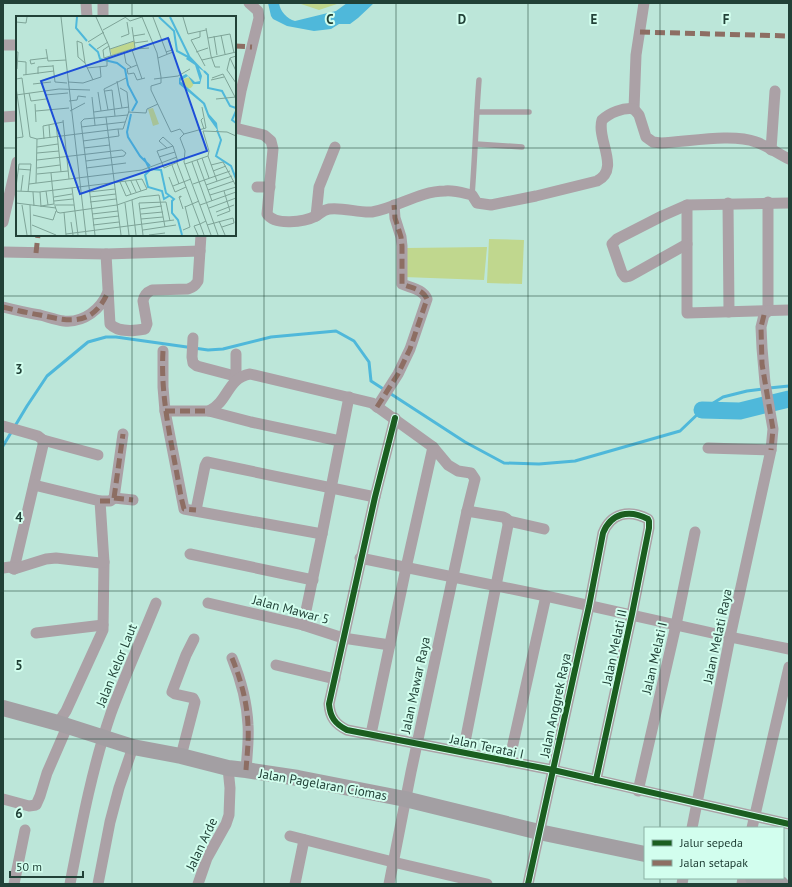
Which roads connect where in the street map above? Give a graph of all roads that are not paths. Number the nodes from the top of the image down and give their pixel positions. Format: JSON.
{"nodes":[{"id":1,"x":86,"y":3,"type":"edge"},
{"id":2,"x":103,"y":3,"type":"edge"},
{"id":3,"x":249,"y":3,"type":"edge"},
{"id":4,"x":644,"y":3,"type":"edge"},
{"id":5,"x":87,"y":16,"type":"edge"},
{"id":6,"x":103,"y":16,"type":"edge"},
{"id":7,"x":3,"y":45,"type":"edge"},
{"id":8,"x":16,"y":45,"type":"edge"},
{"id":9,"x":479,"y":80,"type":"dead end"},
{"id":10,"x":775,"y":91,"type":"dead end"},
{"id":11,"x":634,"y":109,"type":"junction"},
{"id":12,"x":477,"y":112,"type":"junction"},
{"id":13,"x":529,"y":112,"type":"dead end"},
{"id":14,"x":16,"y":116,"type":"edge"},
{"id":15,"x":3,"y":117,"type":"edge"},
{"id":16,"x":236,"y":118,"type":"edge"},
{"id":17,"x":236,"y":128,"type":"edge"},
{"id":18,"x":476,"y":144,"type":"junction"},
{"id":19,"x":335,"y":146,"type":"dead end"},
{"id":20,"x":522,"y":147,"type":"dead end"},
{"id":21,"x":771,"y":150,"type":"junction"},
{"id":22,"x":789,"y":159,"type":"edge"},
{"id":23,"x":16,"y":166,"type":"edge"},
{"id":24,"x":257,"y":187,"type":"dead end"},
{"id":25,"x":270,"y":187,"type":"junction"},
{"id":26,"x":472,"y":195,"type":"junction"},
{"id":27,"x":768,"y":202,"type":"junction"},
{"id":28,"x":789,"y":202,"type":"edge"},
{"id":29,"x":728,"y":203,"type":"junction"},
{"id":30,"x":394,"y":205,"type":"junction"},
{"id":31,"x":687,"y":205,"type":"junction"},
{"id":32,"x":316,"y":216,"type":"junction"},
{"id":33,"x":3,"y":222,"type":"edge"},
{"id":34,"x":201,"y":236,"type":"edge"},
{"id":35,"x":687,"y":244,"type":"junction"},
{"id":36,"x":3,"y":252,"type":"edge"},
{"id":37,"x":200,"y":252,"type":"junction"},
{"id":38,"x":106,"y":254,"type":"junction"},
{"id":39,"x":108,"y":292,"type":"junction"},
{"id":40,"x":3,"y":307,"type":"edge"},
{"id":41,"x":789,"y":310,"type":"edge"},
{"id":42,"x":768,"y":311,"type":"junction"},
{"id":43,"x":729,"y":312,"type":"junction"},
{"id":44,"x":193,"y":342,"type":"dead end"},
{"id":45,"x":163,"y":351,"type":"dead end"},
{"id":46,"x":236,"y":354,"type":"dead end"},
{"id":47,"x":235,"y":378,"type":"junction"},
{"id":48,"x":349,"y":396,"type":"junction"},
{"id":49,"x":377,"y":407,"type":"junction"},
{"id":50,"x":165,"y":411,"type":"junction"},
{"id":51,"x":209,"y":411,"type":"junction"},
{"id":52,"x":395,"y":418,"type":"junction"},
{"id":53,"x":4,"y":426,"type":"edge"},
{"id":54,"x":123,"y":434,"type":"dead end"},
{"id":55,"x":43,"y":440,"type":"junction"},
{"id":56,"x":340,"y":441,"type":"junction"},
{"id":57,"x":433,"y":447,"type":"junction"},
{"id":58,"x":708,"y":448,"type":"dead end"},
{"id":59,"x":771,"y":450,"type":"junction"},
{"id":60,"x":98,"y":455,"type":"dead end"},
{"id":61,"x":34,"y":486,"type":"junction"},
{"id":62,"x":330,"y":488,"type":"junction"},
{"id":63,"x":374,"y":497,"type":"junction"},
{"id":64,"x":114,"y":498,"type":"junction"},
{"id":65,"x":133,"y":500,"type":"dead end"},
{"id":66,"x":100,"y":501,"type":"junction"},
{"id":67,"x":196,"y":510,"type":"junction"},
{"id":68,"x":467,"y":511,"type":"junction"},
{"id":69,"x":648,"y":519,"type":"joint"},
{"id":70,"x":508,"y":521,"type":"junction"},
{"id":71,"x":544,"y":529,"type":"dead end"},
{"id":72,"x":695,"y":532,"type":"dead end"},
{"id":73,"x":322,"y":534,"type":"junction"},
{"id":74,"x":190,"y":554,"type":"dead end"},
{"id":75,"x":360,"y":558,"type":"junction"},
{"id":76,"x":104,"y":562,"type":"junction"},
{"id":77,"x":406,"y":568,"type":"junction"},
{"id":78,"x":8,"y":569,"type":"edge"},
{"id":79,"x":452,"y":577,"type":"junction"},
{"id":80,"x":313,"y":580,"type":"junction"},
{"id":81,"x":497,"y":586,"type":"junction"},
{"id":82,"x":546,"y":596,"type":"junction"},
{"id":83,"x":156,"y":603,"type":"dead end"},
{"id":84,"x":208,"y":603,"type":"dead end"},
{"id":85,"x":589,"y":606,"type":"junction"},
{"id":86,"x":632,"y":614,"type":"junction"},
{"id":87,"x":103,"y":625,"type":"junction"},
{"id":88,"x":303,"y":625,"type":"junction"},
{"id":89,"x":676,"y":625,"type":"junction"},
{"id":90,"x":36,"y":633,"type":"dead end"},
{"id":91,"x":730,"y":637,"type":"junction"},
{"id":92,"x":343,"y":638,"type":"junction"},
{"id":93,"x":194,"y":639,"type":"dead end"},
{"id":94,"x":390,"y":645,"type":"junction"},
{"id":95,"x":789,"y":648,"type":"edge"},
{"id":96,"x":232,"y":658,"type":"dead end"},
{"id":97,"x":276,"y":665,"type":"dead end"},
{"id":98,"x":789,"y":667,"type":"edge"},
{"id":99,"x":335,"y":679,"type":"junction"},
{"id":100,"x":3,"y":708,"type":"edge"},
{"id":101,"x":63,"y":725,"type":"junction"},
{"id":102,"x":371,"y":734,"type":"junction"},
{"id":103,"x":104,"y":737,"type":"junction"},
{"id":104,"x":417,"y":743,"type":"junction"},
{"id":105,"x":133,"y":747,"type":"junction"},
{"id":106,"x":463,"y":752,"type":"junction"},
{"id":107,"x":181,"y":756,"type":"junction"},
{"id":108,"x":510,"y":762,"type":"junction"},
{"id":109,"x":228,"y":768,"type":"junction"},
{"id":110,"x":246,"y":770,"type":"junction"},
{"id":111,"x":553,"y":770,"type":"junction"},
{"id":112,"x":596,"y":780,"type":"junction"},
{"id":113,"x":638,"y":791,"type":"junction"},
{"id":114,"x":3,"y":799,"type":"edge"},
{"id":115,"x":406,"y":799,"type":"junction"},
{"id":116,"x":697,"y":803,"type":"junction"},
{"id":117,"x":754,"y":816,"type":"junction"},
{"id":118,"x":789,"y":824,"type":"edge"},
{"id":119,"x":692,"y":827,"type":"edge"},
{"id":120,"x":752,"y":827,"type":"edge"},
{"id":121,"x":25,"y":830,"type":"dead end"},
{"id":122,"x":539,"y":832,"type":"junction"},
{"id":123,"x":290,"y":836,"type":"dead end"},
{"id":124,"x":304,"y":840,"type":"junction"},
{"id":125,"x":644,"y":854,"type":"edge"},
{"id":126,"x":393,"y":862,"type":"junction"},
{"id":127,"x":758,"y":879,"type":"edge"},
{"id":128,"x":14,"y":884,"type":"edge"},
{"id":129,"x":70,"y":884,"type":"edge"},
{"id":130,"x":98,"y":884,"type":"edge"},
{"id":131,"x":198,"y":884,"type":"edge"},
{"id":132,"x":295,"y":884,"type":"edge"},
{"id":133,"x":389,"y":884,"type":"edge"},
{"id":134,"x":487,"y":884,"type":"edge"},
{"id":135,"x":528,"y":884,"type":"edge"},
{"id":136,"x":781,"y":884,"type":"edge"}],
"edges":[{"from":1,"to":5,"type":"street"},
{"from":2,"to":6,"type":"street"},
{"from":3,"to":16,"type":"street"},
{"from":4,"to":11,"type":"street"},
{"from":7,"to":8,"type":"street"},
{"from":9,"to":12,"type":"lane"},
{"from":10,"to":21,"type":"street"},
{"from":11,"to":21,"type":"street"},
{"from":11,"to":26,"type":"street"},
{"from":12,"to":13,"type":"lane"},
{"from":12,"to":18,"type":"lane"},
{"from":14,"to":15,"type":"street"},
{"from":17,"to":25,"type":"street"},
{"from":18,"to":20,"type":"lane"},
{"from":18,"to":26,"type":"lane"},
{"from":19,"to":32,"type":"street"},
{"from":21,"to":22,"type":"street"},
{"from":23,"to":33,"type":"street"},
{"from":24,"to":25,"type":"street"},
{"from":25,"to":32,"type":"street"},
{"from":26,"to":30,"type":"street"},
{"from":27,"to":28,"type":"street"},
{"from":27,"to":29,"type":"street"},
{"from":27,"to":42,"type":"street","name":"Jalan Melati Raya"},
{"from":29,"to":31,"type":"street"},
{"from":29,"to":43,"type":"street"},
{"from":30,"to":32,"type":"street"},
{"from":30,"to":49,"type":"street"},
{"from":31,"to":35,"type":"street"},
{"from":31,"to":35,"type":"street"},
{"from":34,"to":37,"type":"street"},
{"from":35,"to":43,"type":"street"},
{"from":36,"to":38,"type":"street"},
{"from":37,"to":38,"type":"street"},
{"from":37,"to":39,"type":"street"},
{"from":38,"to":39,"type":"street"},
{"from":39,"to":40,"type":"street"},
{"from":41,"to":42,"type":"street"},
{"from":42,"to":43,"type":"street"},
{"from":42,"to":59,"type":"street","name":"Jalan Melati Raya"},
{"from":44,"to":47,"type":"street"},
{"from":45,"to":50,"type":"street"},
{"from":46,"to":47,"type":"street"},
{"from":47,"to":48,"type":"street"},
{"from":47,"to":51,"type":"street"},
{"from":48,"to":49,"type":"street"},
{"from":48,"to":56,"type":"street"},
{"from":49,"to":52,"type":"street"},
{"from":50,"to":51,"type":"street"},
{"from":50,"to":67,"type":"street"},
{"from":51,"to":56,"type":"street"},
{"from":52,"to":57,"type":"street"},
{"from":52,"to":63,"type":"street","name":"Jalan Teratai I"},
{"from":53,"to":55,"type":"street"},
{"from":54,"to":64,"type":"street"},
{"from":55,"to":60,"type":"street"},
{"from":55,"to":61,"type":"street"},
{"from":56,"to":62,"type":"street"},
{"from":57,"to":68,"type":"street","name":"Jalan Mawar Raya"},
{"from":57,"to":77,"type":"street"},
{"from":58,"to":59,"type":"street"},
{"from":59,"to":91,"type":"street","name":"Jalan Melati Raya"},
{"from":61,"to":66,"type":"street"},
{"from":61,"to":78,"type":"street"},
{"from":62,"to":63,"type":"street"},
{"from":62,"to":67,"type":"street"},
{"from":62,"to":73,"type":"street"},
{"from":63,"to":75,"type":"street","name":"Jalan Teratai I"},
{"from":64,"to":65,"type":"street"},
{"from":64,"to":66,"type":"street"},
{"from":66,"to":76,"type":"street"},
{"from":67,"to":73,"type":"street"},
{"from":68,"to":70,"type":"street"},
{"from":68,"to":79,"type":"street","name":"Jalan Mawar Raya"},
{"from":69,"to":85,"type":"street","name":"Jalan Anggrek Raya"},
{"from":69,"to":86,"type":"street","name":"Jalan Melati II"},
{"from":70,"to":71,"type":"street"},
{"from":70,"to":81,"type":"street"},
{"from":72,"to":89,"type":"street","name":"Jalan Melati I"},
{"from":73,"to":80,"type":"street"},
{"from":74,"to":80,"type":"street"},
{"from":75,"to":77,"type":"street"},
{"from":75,"to":92,"type":"street","name":"Jalan Teratai I"},
{"from":76,"to":78,"type":"street"},
{"from":76,"to":87,"type":"street"},
{"from":77,"to":79,"type":"street"},
{"from":77,"to":94,"type":"street"},
{"from":79,"to":81,"type":"street"},
{"from":79,"to":104,"type":"street","name":"Jalan Mawar Raya"},
{"from":80,"to":88,"type":"street"},
{"from":81,"to":82,"type":"street"},
{"from":81,"to":106,"type":"street"},
{"from":82,"to":85,"type":"street"},
{"from":82,"to":108,"type":"street"},
{"from":83,"to":103,"type":"street","name":"Jalan Kelor Laut"},
{"from":84,"to":88,"type":"street","name":"Jalan Mawar 5"},
{"from":85,"to":86,"type":"street"},
{"from":85,"to":111,"type":"street","name":"Jalan Anggrek Raya"},
{"from":86,"to":89,"type":"street"},
{"from":86,"to":112,"type":"street","name":"Jalan Melati II"},
{"from":87,"to":90,"type":"street"},
{"from":87,"to":101,"type":"street"},
{"from":88,"to":92,"type":"street","name":"Jalan Mawar 5"},
{"from":89,"to":91,"type":"street"},
{"from":89,"to":113,"type":"street","name":"Jalan Melati I"},
{"from":91,"to":95,"type":"street"},
{"from":91,"to":116,"type":"street","name":"Jalan Melati Raya"},
{"from":92,"to":94,"type":"street","name":"Jalan Mawar 5"},
{"from":92,"to":99,"type":"street","name":"Jalan Teratai I"},
{"from":93,"to":107,"type":"street"},
{"from":94,"to":102,"type":"street"},
{"from":96,"to":110,"type":"street"},
{"from":97,"to":99,"type":"street"},
{"from":98,"to":117,"type":"street"},
{"from":99,"to":102,"type":"street","name":"Jalan Teratai I"},
{"from":100,"to":101,"type":"main road","name":"Jalan Pagelaran Ciomas"},
{"from":101,"to":103,"type":"main road","name":"Jalan Pagelaran Ciomas"},
{"from":101,"to":114,"type":"street"},
{"from":102,"to":104,"type":"street","name":"Jalan Teratai I"},
{"from":103,"to":105,"type":"main road","name":"Jalan Pagelaran Ciomas"},
{"from":103,"to":129,"type":"street","name":"Jalan Kelor Laut"},
{"from":104,"to":106,"type":"street","name":"Jalan Teratai I"},
{"from":104,"to":115,"type":"street","name":"Jalan Mawar Raya"},
{"from":105,"to":107,"type":"main road","name":"Jalan Pagelaran Ciomas"},
{"from":105,"to":130,"type":"street"},
{"from":106,"to":108,"type":"street","name":"Jalan Teratai I"},
{"from":107,"to":109,"type":"main road","name":"Jalan Pagelaran Ciomas"},
{"from":108,"to":111,"type":"street","name":"Jalan Teratai I"},
{"from":109,"to":110,"type":"main road","name":"Jalan Pagelaran Ciomas"},
{"from":109,"to":131,"type":"street","name":"Jalan Arde"},
{"from":110,"to":115,"type":"main road","name":"Jalan Pagelaran Ciomas"},
{"from":111,"to":112,"type":"street","name":"Jalan Teratai I"},
{"from":111,"to":122,"type":"street","name":"Jalan Anggrek Raya"},
{"from":112,"to":113,"type":"street","name":"Jalan Teratai I"},
{"from":113,"to":116,"type":"street","name":"Jalan Teratai I"},
{"from":115,"to":122,"type":"main road","name":"Jalan Pagelaran Ciomas"},
{"from":115,"to":126,"type":"street","name":"Jalan Mawar Raya"},
{"from":116,"to":117,"type":"street","name":"Jalan Teratai I"},
{"from":116,"to":119,"type":"street","name":"Jalan Melati Raya"},
{"from":117,"to":118,"type":"street","name":"Jalan Teratai I"},
{"from":117,"to":120,"type":"street"},
{"from":121,"to":128,"type":"street"},
{"from":122,"to":125,"type":"main road","name":"Jalan Pagelaran Ciomas"},
{"from":122,"to":135,"type":"street","name":"Jalan Anggrek Raya"},
{"from":123,"to":124,"type":"street"},
{"from":124,"to":126,"type":"street"},
{"from":124,"to":132,"type":"street"},
{"from":126,"to":133,"type":"street","name":"Jalan Mawar Raya"},
{"from":126,"to":134,"type":"street"},
{"from":127,"to":136,"type":"main road"}]}
